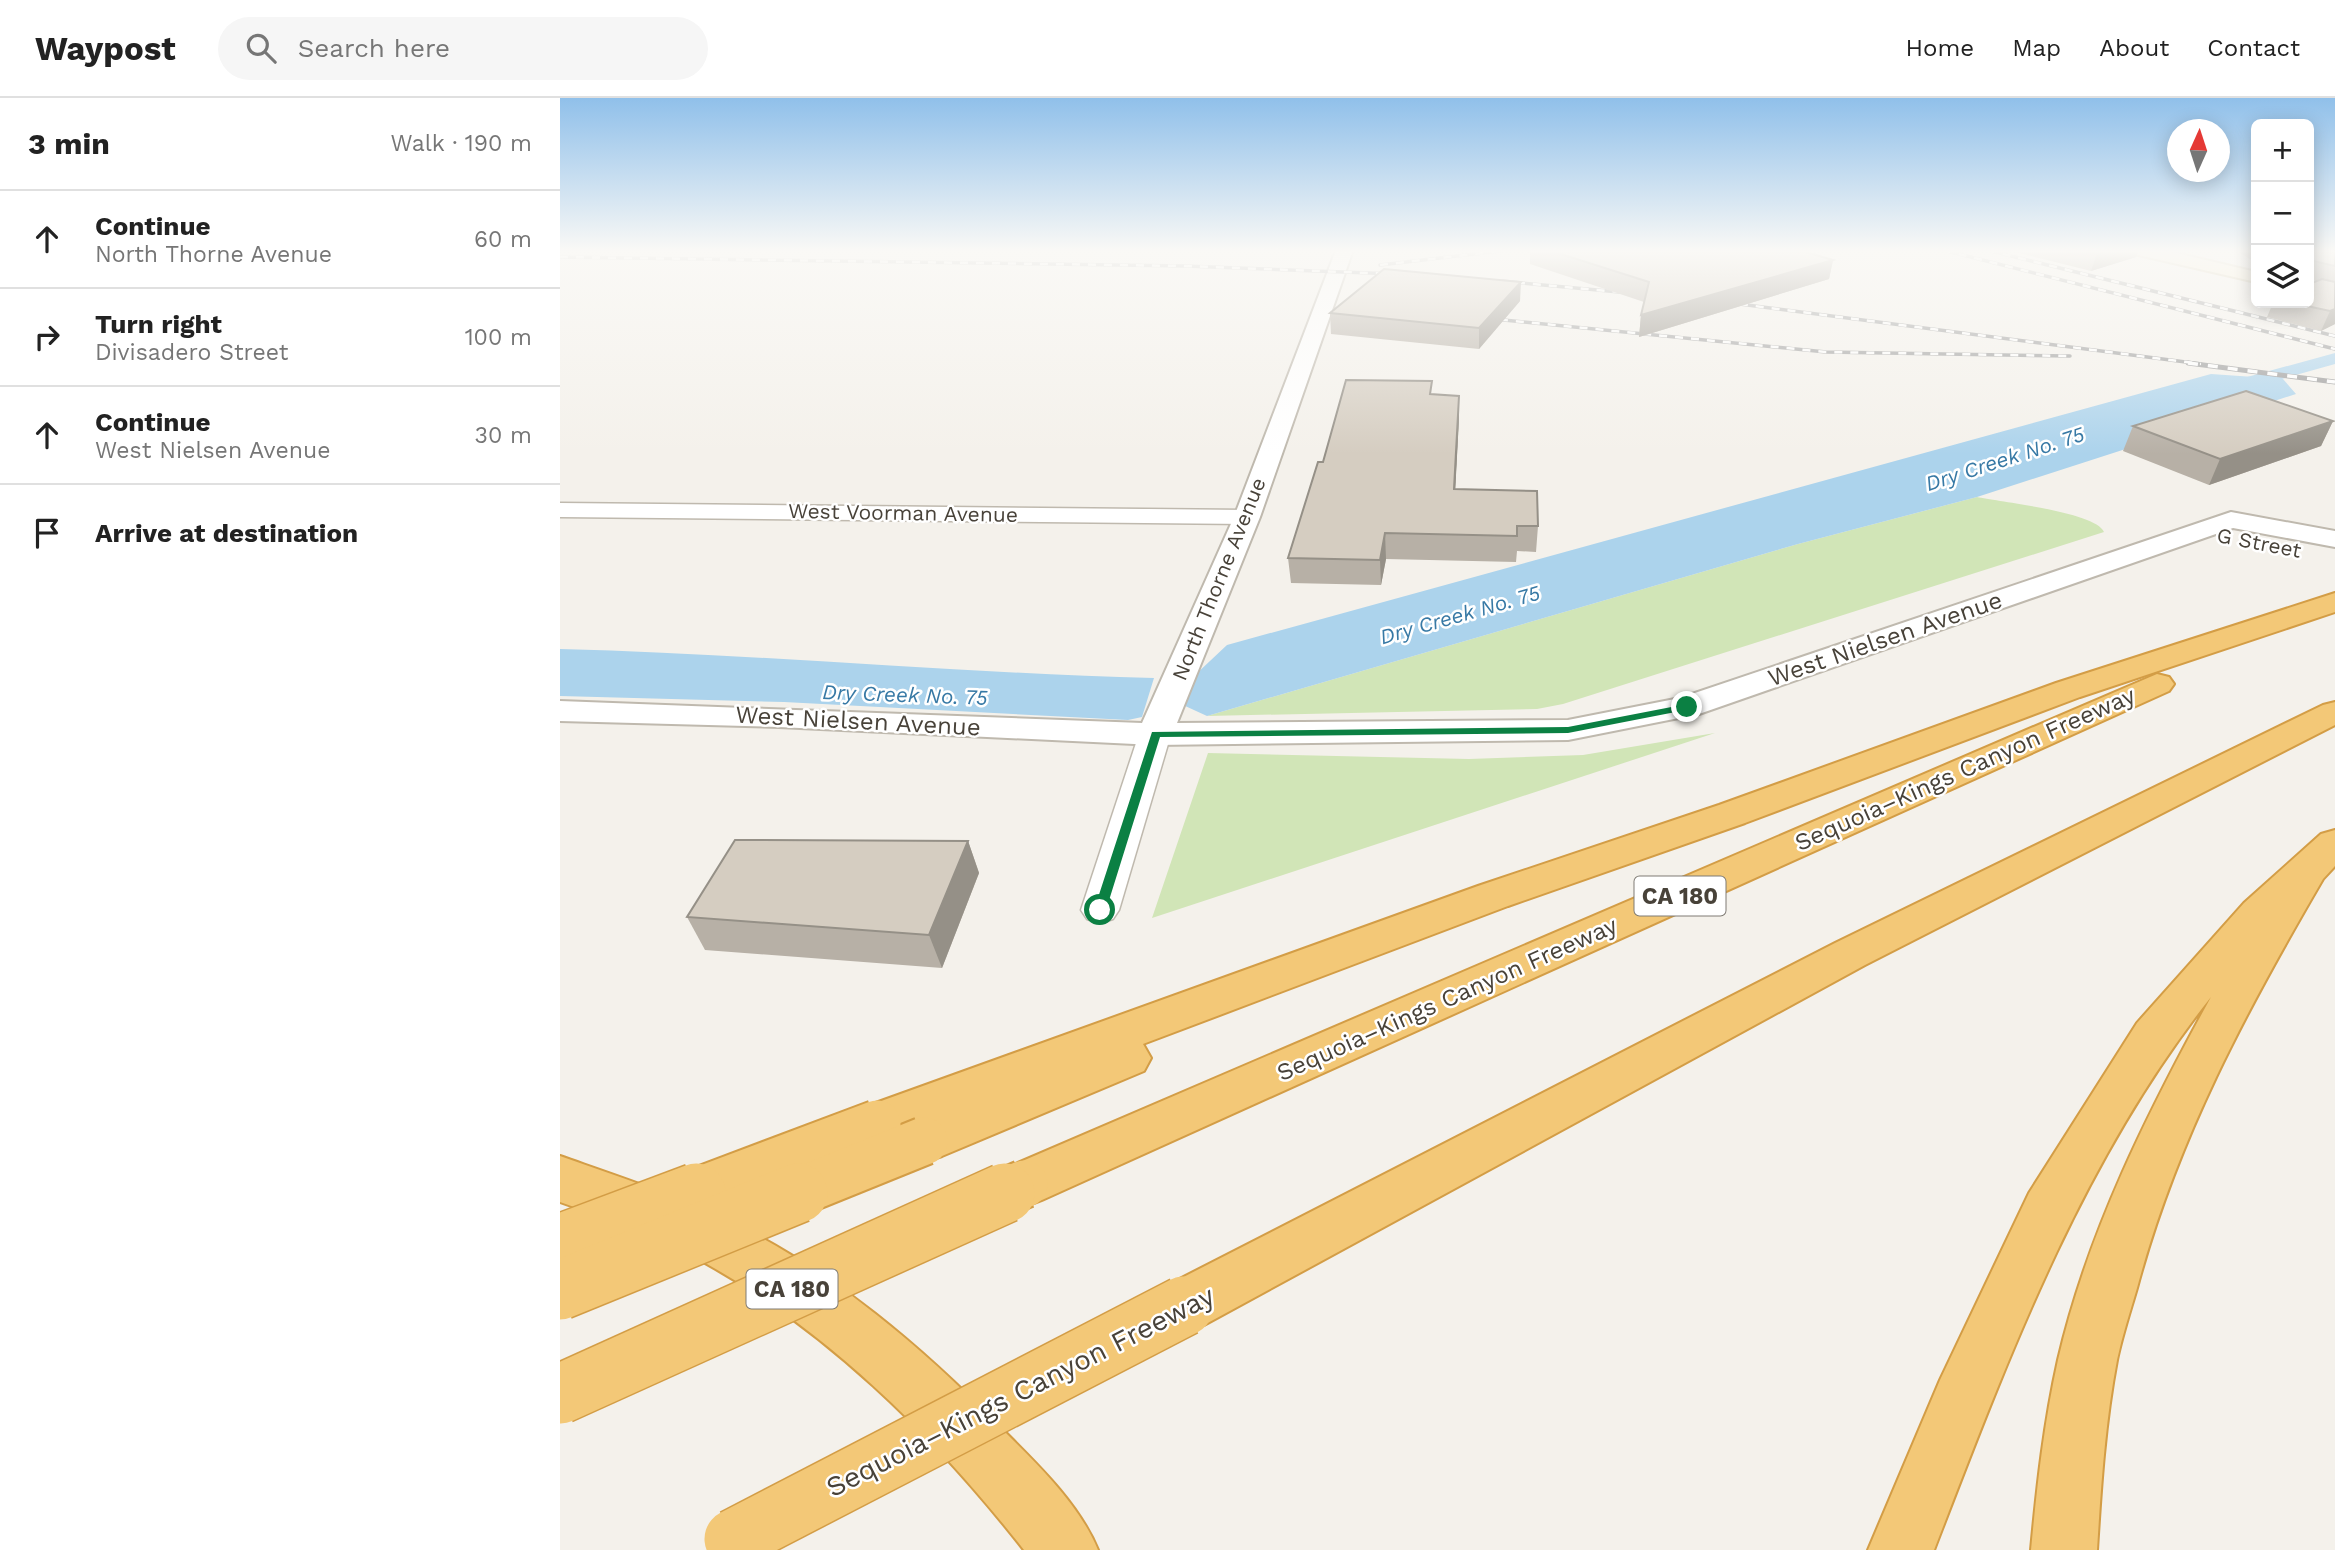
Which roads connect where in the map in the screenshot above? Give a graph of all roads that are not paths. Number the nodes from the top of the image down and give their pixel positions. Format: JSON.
{"nodes":[{"id":1,"x":1320,"y":318,"type":"edge"},
{"id":2,"x":560,"y":510,"type":"edge"},
{"id":3,"x":1247,"y":517,"type":"junction"},
{"id":4,"x":2197,"y":531,"type":"junction"},
{"id":5,"x":2335,"y":539,"type":"edge"},
{"id":6,"x":2335,"y":557,"type":"edge"},
{"id":7,"x":2335,"y":604,"type":"edge"},
{"id":8,"x":560,"y":710,"type":"edge"},
{"id":9,"x":2335,"y":712,"type":"edge"},
{"id":10,"x":1158,"y":727,"type":"junction"},
{"id":11,"x":2321,"y":857,"type":"edge"},
{"id":12,"x":1100,"y":910,"type":"dead end"},
{"id":13,"x":900,"y":1133,"type":"junction"},
{"id":14,"x":560,"y":1179,"type":"edge"},
{"id":15,"x":560,"y":1244,"type":"edge"},
{"id":16,"x":560,"y":1290,"type":"edge"},
{"id":17,"x":560,"y":1394,"type":"edge"},
{"id":18,"x":723,"y":1544,"type":"edge"},
{"id":19,"x":1065,"y":1550,"type":"edge"},
{"id":20,"x":1901,"y":1550,"type":"edge"},
{"id":21,"x":2064,"y":1550,"type":"edge"}],
"edges":[{"from":1,"to":3,"type":"street","name":"North Thorne Avenue"},
{"from":2,"to":3,"type":"street","name":"West Voorman Avenue"},
{"from":3,"to":10,"type":"street","name":"North Thorne Avenue"},
{"from":4,"to":5,"type":"street","name":"G Street"},
{"from":4,"to":6,"type":"street","name":"G Street"},
{"from":4,"to":10,"type":"street","name":"West Nielsen Avenue"},
{"from":7,"to":13,"type":"highway"},
{"from":7,"to":17,"type":"highway","name":"Sequoia–Kings Canyon Freeway","number":"CA 180","bridge":true},
{"from":8,"to":10,"type":"street","name":"West Nielsen Avenue"},
{"from":9,"to":18,"type":"highway","name":"Sequoia–Kings Canyon Freeway","bridge":true},
{"from":10,"to":12,"type":"street","name":"North Thorne Avenue"},
{"from":11,"to":20,"type":"highway"},
{"from":11,"to":21,"type":"highway"},
{"from":13,"to":15,"type":"highway","bridge":true},
{"from":13,"to":16,"type":"highway","bridge":true},
{"from":14,"to":19,"type":"highway"}]}
